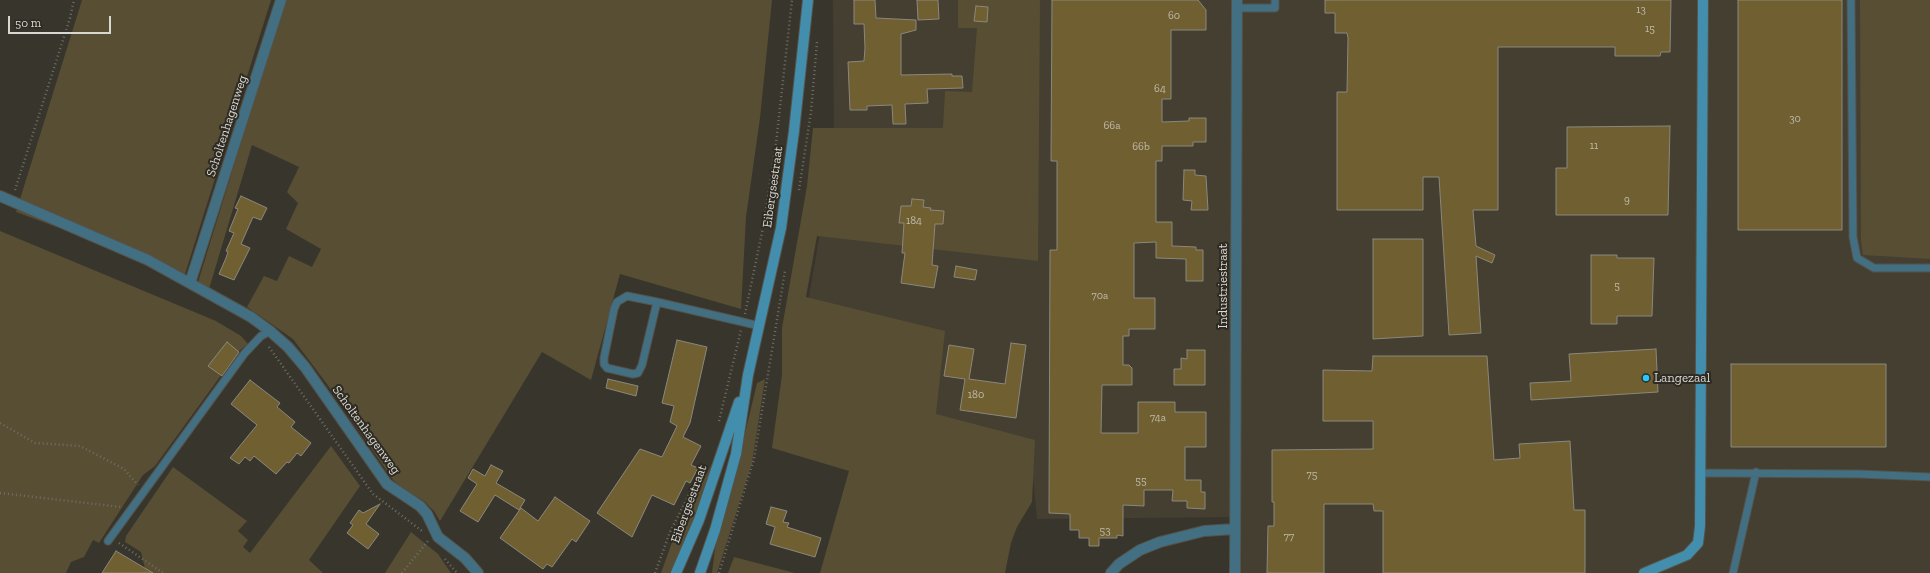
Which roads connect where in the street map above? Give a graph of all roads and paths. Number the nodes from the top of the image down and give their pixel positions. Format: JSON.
{"nodes":[{"id":1,"x":74,"y":0,"type":"edge"},
{"id":2,"x":281,"y":0,"type":"edge"},
{"id":3,"x":792,"y":0,"type":"edge"},
{"id":4,"x":808,"y":0,"type":"edge"},
{"id":5,"x":1275,"y":0,"type":"edge"},
{"id":6,"x":1703,"y":0,"type":"edge"},
{"id":7,"x":1851,"y":0,"type":"edge"},
{"id":8,"x":1238,"y":4,"type":"edge"},
{"id":9,"x":0,"y":196,"type":"edge"},
{"id":10,"x":12,"y":200,"type":"junction"},
{"id":11,"x":1930,"y":268,"type":"edge"},
{"id":12,"x":190,"y":283,"type":"junction"},
{"id":13,"x":657,"y":302,"type":"junction"},
{"id":14,"x":743,"y":322,"type":"junction"},
{"id":15,"x":759,"y":326,"type":"junction"},
{"id":16,"x":270,"y":331,"type":"junction"},
{"id":17,"x":748,"y":375,"type":"junction"},
{"id":18,"x":0,"y":423,"type":"edge"},
{"id":19,"x":717,"y":428,"type":"dead end"},
{"id":20,"x":705,"y":463,"type":"dead end"},
{"id":21,"x":1756,"y":472,"type":"junction"},
{"id":22,"x":1701,"y":473,"type":"junction"},
{"id":23,"x":1930,"y":477,"type":"edge"},
{"id":24,"x":144,"y":492,"type":"junction"},
{"id":25,"x":0,"y":493,"type":"edge"},
{"id":26,"x":133,"y":508,"type":"junction"},
{"id":27,"x":1235,"y":529,"type":"junction"},
{"id":28,"x":109,"y":539,"type":"joint"},
{"id":29,"x":429,"y":541,"type":"dead end"},
{"id":30,"x":1663,"y":570,"type":"edge"},
{"id":31,"x":163,"y":573,"type":"edge"},
{"id":32,"x":402,"y":573,"type":"edge"},
{"id":33,"x":478,"y":573,"type":"edge"},
{"id":34,"x":655,"y":573,"type":"edge"},
{"id":35,"x":676,"y":573,"type":"edge"},
{"id":36,"x":700,"y":573,"type":"edge"},
{"id":37,"x":1111,"y":573,"type":"edge"},
{"id":38,"x":1235,"y":573,"type":"edge"},
{"id":39,"x":1644,"y":573,"type":"edge"},
{"id":40,"x":1733,"y":573,"type":"edge"}],
"edges":[{"from":1,"to":10,"type":"path"},
{"from":2,"to":12,"type":"street","name":"Scholtenhagenweg"},
{"from":3,"to":14,"type":"path"},
{"from":4,"to":15,"type":"main road","name":"Eibergsestraat"},
{"from":5,"to":8,"type":"lane"},
{"from":6,"to":22,"type":"main road"},
{"from":7,"to":11,"type":"lane"},
{"from":8,"to":27,"type":"street","name":"Industriestraat"},
{"from":9,"to":10,"type":"street","name":"Scholtenhagenweg"},
{"from":10,"to":12,"type":"street","name":"Scholtenhagenweg"},
{"from":12,"to":16,"type":"street","name":"Scholtenhagenweg"},
{"from":13,"to":13,"type":"lane"},
{"from":13,"to":14,"type":"lane"},
{"from":14,"to":15,"type":"lane"},
{"from":14,"to":19,"type":"path"},
{"from":15,"to":17,"type":"main road","name":"Eibergsestraat"},
{"from":16,"to":24,"type":"lane"},
{"from":16,"to":33,"type":"street","name":"Scholtenhagenweg"},
{"from":17,"to":35,"type":"main road","name":"Eibergsestraat"},
{"from":17,"to":36,"type":"main road","name":"Eibergsestraat"},
{"from":18,"to":24,"type":"path"},
{"from":20,"to":34,"type":"path"},
{"from":21,"to":22,"type":"lane"},
{"from":21,"to":23,"type":"lane"},
{"from":21,"to":40,"type":"lane"},
{"from":22,"to":30,"type":"main road"},
{"from":24,"to":26,"type":"lane"},
{"from":25,"to":26,"type":"path"},
{"from":26,"to":28,"type":"lane"},
{"from":27,"to":37,"type":"street"},
{"from":27,"to":38,"type":"street","name":"Industriestraat"},
{"from":28,"to":31,"type":"path"},
{"from":29,"to":32,"type":"path"},
{"from":30,"to":39,"type":"main road"}]}
